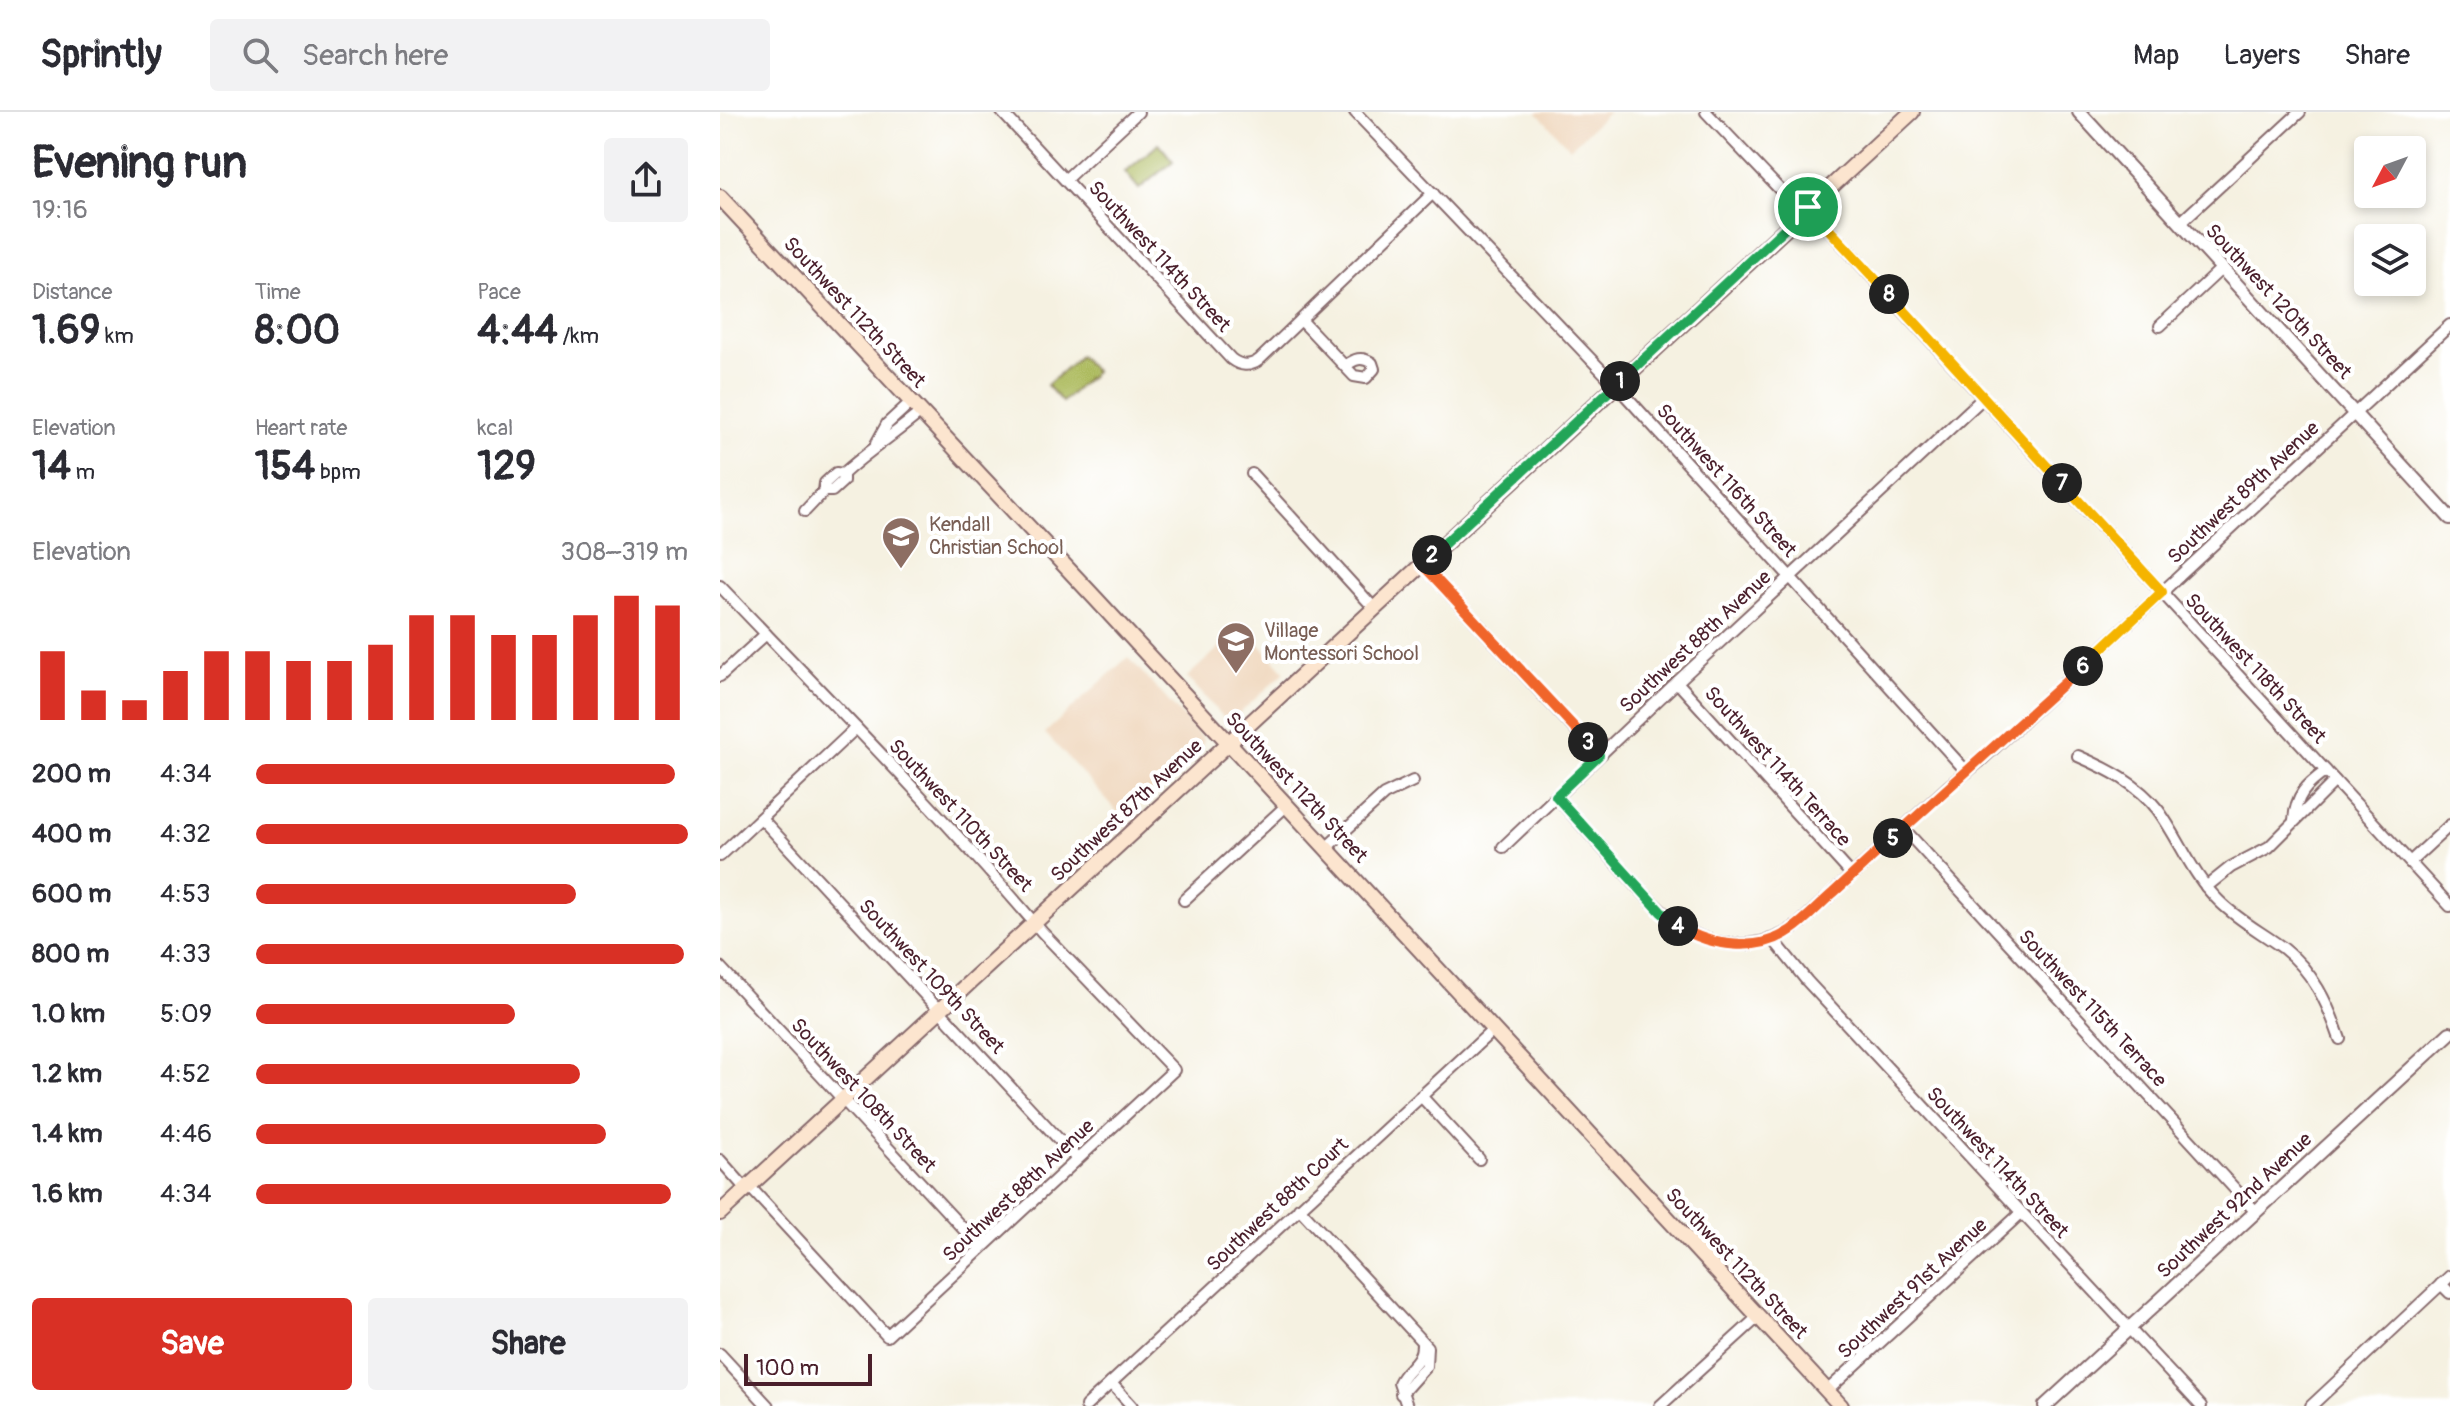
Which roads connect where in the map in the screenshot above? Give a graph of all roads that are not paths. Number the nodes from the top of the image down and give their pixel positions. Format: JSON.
{"nodes":[{"id":1,"x":1002,"y":112,"type":"edge"},
{"id":2,"x":1138,"y":112,"type":"edge"},
{"id":3,"x":1355,"y":112,"type":"edge"},
{"id":4,"x":1706,"y":112,"type":"edge"},
{"id":5,"x":2079,"y":112,"type":"edge"},
{"id":6,"x":2300,"y":112,"type":"edge"},
{"id":7,"x":1905,"y":114,"type":"edge"},
{"id":8,"x":1066,"y":179,"type":"junction"},
{"id":9,"x":1433,"y":193,"type":"junction"},
{"id":10,"x":720,"y":197,"type":"edge"},
{"id":11,"x":1805,"y":210,"type":"junction"},
{"id":12,"x":2180,"y":223,"type":"junction"},
{"id":13,"x":2222,"y":268,"type":"junction"},
{"id":14,"x":1301,"y":320,"type":"junction"},
{"id":15,"x":2450,"y":325,"type":"edge"},
{"id":16,"x":2160,"y":326,"type":"dead end"},
{"id":17,"x":1345,"y":366,"type":"dead end"},
{"id":18,"x":1616,"y":385,"type":"junction"},
{"id":19,"x":1983,"y":398,"type":"junction"},
{"id":20,"x":916,"y":407,"type":"junction"},
{"id":21,"x":2355,"y":413,"type":"junction"},
{"id":22,"x":1252,"y":474,"type":"dead end"},
{"id":23,"x":805,"y":511,"type":"dead end"},
{"id":24,"x":2450,"y":518,"type":"edge"},
{"id":25,"x":1422,"y":564,"type":"junction"},
{"id":26,"x":1790,"y":577,"type":"junction"},
{"id":27,"x":720,"y":586,"type":"edge"},
{"id":28,"x":2162,"y":592,"type":"junction"},
{"id":29,"x":1374,"y":608,"type":"junction"},
{"id":30,"x":766,"y":634,"type":"junction"},
{"id":31,"x":720,"y":676,"type":"edge"},
{"id":32,"x":1677,"y":682,"type":"junction"},
{"id":33,"x":856,"y":728,"type":"junction"},
{"id":34,"x":1228,"y":743,"type":"junction"},
{"id":35,"x":1599,"y":755,"type":"junction"},
{"id":36,"x":2078,"y":756,"type":"dead end"},
{"id":37,"x":2326,"y":771,"type":"junction"},
{"id":38,"x":1967,"y":772,"type":"junction"},
{"id":39,"x":1413,"y":781,"type":"dead end"},
{"id":40,"x":2335,"y":781,"type":"junction"},
{"id":41,"x":1556,"y":796,"type":"junction"},
{"id":42,"x":1286,"y":806,"type":"junction"},
{"id":43,"x":761,"y":818,"type":"junction"},
{"id":44,"x":2294,"y":820,"type":"junction"},
{"id":45,"x":2450,"y":825,"type":"edge"},
{"id":46,"x":1903,"y":828,"type":"junction"},
{"id":47,"x":1503,"y":847,"type":"dead end"},
{"id":48,"x":1326,"y":848,"type":"junction"},
{"id":49,"x":720,"y":856,"type":"edge"},
{"id":50,"x":2410,"y":862,"type":"junction"},
{"id":51,"x":1852,"y":875,"type":"junction"},
{"id":52,"x":2206,"y":887,"type":"junction"},
{"id":53,"x":1184,"y":900,"type":"dead end"},
{"id":54,"x":2450,"y":906,"type":"edge"},
{"id":55,"x":1034,"y":923,"type":"junction"},
{"id":56,"x":1773,"y":939,"type":"junction"},
{"id":57,"x":720,"y":967,"type":"edge"},
{"id":58,"x":940,"y":1010,"type":"junction"},
{"id":59,"x":1494,"y":1029,"type":"junction"},
{"id":60,"x":2450,"y":1033,"type":"edge"},
{"id":61,"x":2340,"y":1039,"type":"dead end"},
{"id":62,"x":1174,"y":1070,"type":"joint"},
{"id":63,"x":1421,"y":1096,"type":"junction"},
{"id":64,"x":843,"y":1099,"type":"junction"},
{"id":65,"x":1077,"y":1159,"type":"junction"},
{"id":66,"x":1479,"y":1159,"type":"dead end"},
{"id":67,"x":720,"y":1160,"type":"edge"},
{"id":68,"x":748,"y":1188,"type":"junction"},
{"id":69,"x":1299,"y":1208,"type":"junction"},
{"id":70,"x":2256,"y":1212,"type":"junction"},
{"id":71,"x":720,"y":1213,"type":"edge"},
{"id":72,"x":2021,"y":1213,"type":"junction"},
{"id":73,"x":981,"y":1248,"type":"junction"},
{"id":74,"x":2446,"y":1280,"type":"edge"},
{"id":75,"x":2450,"y":1293,"type":"edge"},
{"id":76,"x":1759,"y":1316,"type":"junction"},
{"id":77,"x":2128,"y":1330,"type":"junction"},
{"id":78,"x":720,"y":1354,"type":"edge"},
{"id":79,"x":1111,"y":1383,"type":"junction"},
{"id":80,"x":1827,"y":1391,"type":"junction"},
{"id":81,"x":768,"y":1406,"type":"edge"},
{"id":82,"x":1086,"y":1406,"type":"edge"},
{"id":83,"x":1132,"y":1406,"type":"edge"},
{"id":84,"x":1407,"y":1406,"type":"edge"},
{"id":85,"x":1660,"y":1406,"type":"edge"},
{"id":86,"x":1841,"y":1406,"type":"edge"},
{"id":87,"x":2045,"y":1406,"type":"edge"},
{"id":88,"x":2201,"y":1406,"type":"edge"},
{"id":89,"x":2311,"y":1406,"type":"edge"}],
"edges":[{"from":1,"to":8,"type":"street","name":"Southwest 114th Street"},
{"from":2,"to":8,"type":"street"},
{"from":3,"to":9,"type":"street","name":"Southwest 116th Street"},
{"from":4,"to":11,"type":"street","name":"Southwest 118th Street"},
{"from":5,"to":12,"type":"street","name":"Southwest 120th Street"},
{"from":6,"to":12,"type":"street"},
{"from":7,"to":11,"type":"main road","name":"Southwest 87th Avenue"},
{"from":8,"to":14,"type":"street","name":"Southwest 114th Street"},
{"from":9,"to":14,"type":"street","name":"Southwest 114th Street"},
{"from":9,"to":18,"type":"street","name":"Southwest 116th Street"},
{"from":10,"to":20,"type":"main road","name":"Southwest 112th Street"},
{"from":11,"to":18,"type":"main road","name":"Southwest 87th Avenue"},
{"from":11,"to":19,"type":"street","name":"Southwest 118th Street"},
{"from":12,"to":13,"type":"street","name":"Southwest 120th Street"},
{"from":13,"to":16,"type":"street"},
{"from":13,"to":21,"type":"street","name":"Southwest 120th Street"},
{"from":14,"to":17,"type":"street"},
{"from":15,"to":21,"type":"street","name":"Southwest 89th Avenue"},
{"from":18,"to":25,"type":"main road","name":"Southwest 87th Avenue"},
{"from":18,"to":26,"type":"street","name":"Southwest 116th Street"},
{"from":19,"to":26,"type":"street","name":"Southwest 88th Avenue"},
{"from":19,"to":28,"type":"street","name":"Southwest 118th Street"},
{"from":20,"to":23,"type":"street"},
{"from":20,"to":34,"type":"main road","name":"Southwest 112th Street"},
{"from":21,"to":24,"type":"street","name":"Southwest 120th Street"},
{"from":21,"to":28,"type":"street","name":"Southwest 89th Avenue"},
{"from":22,"to":29,"type":"street"},
{"from":25,"to":29,"type":"main road","name":"Southwest 87th Avenue"},
{"from":25,"to":35,"type":"street"},
{"from":26,"to":32,"type":"street","name":"Southwest 88th Avenue"},
{"from":26,"to":38,"type":"street","name":"Southwest 116th Street"},
{"from":27,"to":30,"type":"street","name":"Southwest 110th Street"},
{"from":28,"to":37,"type":"street","name":"Southwest 118th Street"},
{"from":28,"to":38,"type":"street","name":"Southwest 89th Avenue"},
{"from":29,"to":34,"type":"main road","name":"Southwest 87th Avenue"},
{"from":30,"to":31,"type":"street"},
{"from":30,"to":33,"type":"street","name":"Southwest 110th Street"},
{"from":32,"to":35,"type":"street","name":"Southwest 88th Avenue"},
{"from":32,"to":51,"type":"street","name":"Southwest 114th Terrace"},
{"from":33,"to":43,"type":"street"},
{"from":33,"to":55,"type":"street","name":"Southwest 110th Street"},
{"from":34,"to":42,"type":"main road","name":"Southwest 112th Street"},
{"from":34,"to":55,"type":"main road","name":"Southwest 87th Avenue"},
{"from":35,"to":41,"type":"street","name":"Southwest 88th Avenue"},
{"from":36,"to":52,"type":"street"},
{"from":37,"to":40,"type":"street","name":"Southwest 118th Street"},
{"from":37,"to":44,"type":"street"},
{"from":38,"to":46,"type":"street","name":"Southwest 89th Avenue"},
{"from":39,"to":48,"type":"street"},
{"from":40,"to":44,"type":"street"},
{"from":40,"to":50,"type":"street","name":"Southwest 118th Street"},
{"from":41,"to":47,"type":"street","name":"Southwest 88th Avenue"},
{"from":41,"to":56,"type":"street"},
{"from":42,"to":48,"type":"main road","name":"Southwest 112th Street"},
{"from":42,"to":53,"type":"street"},
{"from":43,"to":49,"type":"street"},
{"from":43,"to":58,"type":"street","name":"Southwest 109th Street"},
{"from":44,"to":52,"type":"street"},
{"from":45,"to":50,"type":"street"},
{"from":46,"to":51,"type":"street","name":"Southwest 89th Avenue"},
{"from":46,"to":70,"type":"street","name":"Southwest 115th Terrace"},
{"from":48,"to":59,"type":"main road","name":"Southwest 112th Street"},
{"from":50,"to":54,"type":"street","name":"Southwest 118th Street"},
{"from":51,"to":56,"type":"street","name":"Southwest 89th Avenue"},
{"from":52,"to":61,"type":"street"},
{"from":55,"to":58,"type":"main road","name":"Southwest 87th Avenue"},
{"from":55,"to":62,"type":"street","name":"Southwest 110th Street"},
{"from":56,"to":72,"type":"street","name":"Southwest 114th Street"},
{"from":57,"to":64,"type":"street","name":"Southwest 108th Street"},
{"from":58,"to":64,"type":"main road","name":"Southwest 87th Avenue"},
{"from":58,"to":65,"type":"street","name":"Southwest 109th Street"},
{"from":59,"to":63,"type":"street","name":"Southwest 88th Court"},
{"from":59,"to":76,"type":"main road","name":"Southwest 112th Street"},
{"from":60,"to":70,"type":"street","name":"Southwest 92nd Avenue"},
{"from":62,"to":65,"type":"street","name":"Southwest 88th Avenue"},
{"from":63,"to":66,"type":"street"},
{"from":63,"to":69,"type":"street","name":"Southwest 88th Court"},
{"from":64,"to":68,"type":"main road","name":"Southwest 87th Avenue"},
{"from":64,"to":73,"type":"street","name":"Southwest 108th Street"},
{"from":65,"to":73,"type":"street","name":"Southwest 88th Avenue"},
{"from":67,"to":68,"type":"street"},
{"from":68,"to":71,"type":"main road","name":"Southwest 87th Avenue"},
{"from":68,"to":73,"type":"street","name":"Southwest 88th Avenue"},
{"from":69,"to":79,"type":"street","name":"Southwest 88th Court"},
{"from":69,"to":84,"type":"street"},
{"from":70,"to":77,"type":"street","name":"Southwest 92nd Avenue"},
{"from":72,"to":77,"type":"street","name":"Southwest 114th Street"},
{"from":72,"to":80,"type":"street","name":"Southwest 91st Avenue"},
{"from":74,"to":75,"type":"street"},
{"from":74,"to":89,"type":"street"},
{"from":76,"to":80,"type":"main road","name":"Southwest 112th Street"},
{"from":76,"to":85,"type":"street"},
{"from":77,"to":87,"type":"street","name":"Southwest 92nd Avenue"},
{"from":77,"to":88,"type":"street","name":"Southwest 114th Street"},
{"from":78,"to":81,"type":"street"},
{"from":79,"to":82,"type":"street","name":"Southwest 88th Court"},
{"from":79,"to":83,"type":"street"},
{"from":80,"to":86,"type":"main road","name":"Southwest 112th Street"}]}
